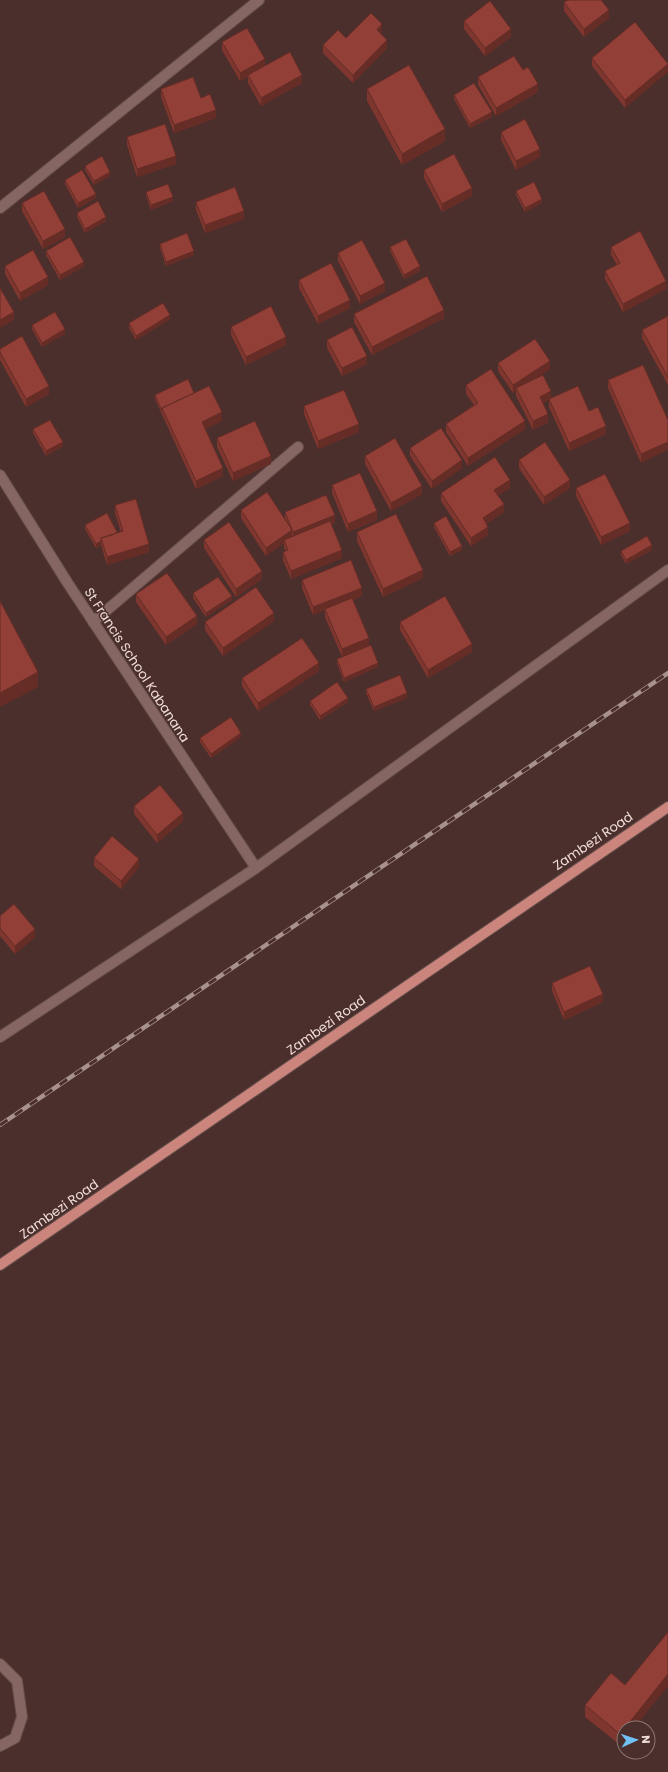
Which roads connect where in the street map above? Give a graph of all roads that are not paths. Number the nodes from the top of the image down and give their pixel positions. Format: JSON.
{"nodes":[{"id":1,"x":258,"y":0,"type":"edge"},
{"id":2,"x":0,"y":208,"type":"edge"},
{"id":3,"x":298,"y":447,"type":"dead end"},
{"id":4,"x":0,"y":475,"type":"edge"},
{"id":5,"x":668,"y":570,"type":"edge"},
{"id":6,"x":93,"y":622,"type":"junction"},
{"id":7,"x":668,"y":807,"type":"edge"},
{"id":8,"x":256,"y":868,"type":"junction"},
{"id":9,"x":0,"y":1037,"type":"edge"},
{"id":10,"x":0,"y":1265,"type":"edge"},
{"id":11,"x":0,"y":1664,"type":"edge"},
{"id":12,"x":0,"y":1746,"type":"edge"}],
"edges":[{"from":1,"to":2,"type":"street"},
{"from":3,"to":6,"type":"street"},
{"from":4,"to":6,"type":"street","name":"St Francis School Kabanana"},
{"from":5,"to":8,"type":"street"},
{"from":6,"to":8,"type":"street","name":"St Francis School Kabanana"},
{"from":7,"to":10,"type":"main road","name":"Zambezi Road"},
{"from":8,"to":9,"type":"street"},
{"from":11,"to":12,"type":"street"}]}
